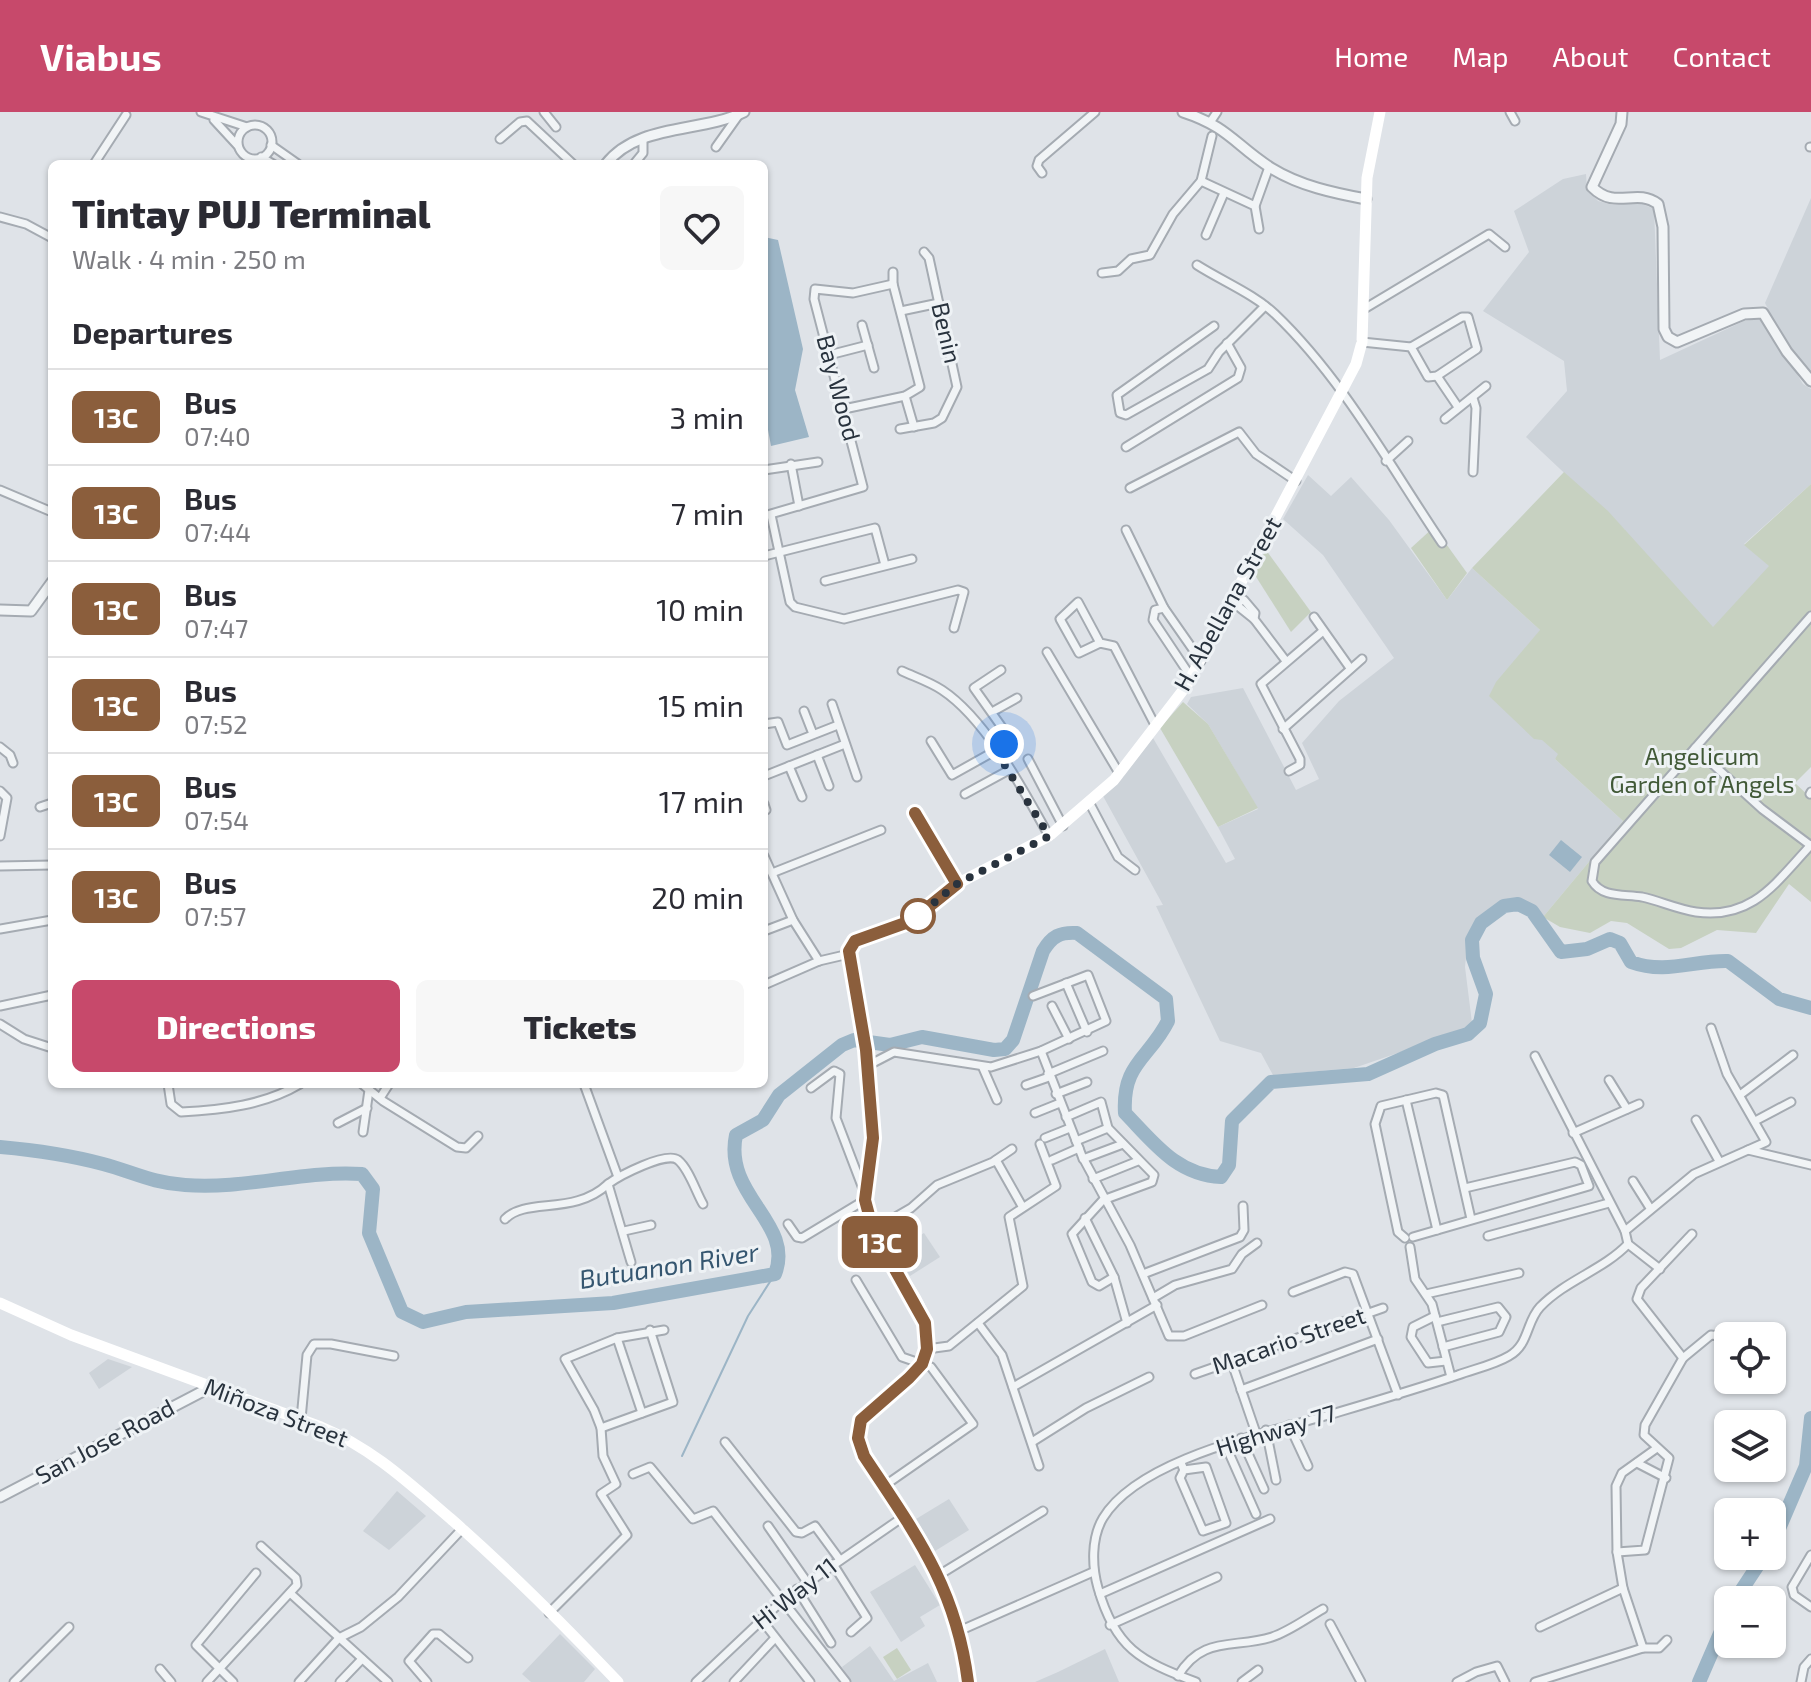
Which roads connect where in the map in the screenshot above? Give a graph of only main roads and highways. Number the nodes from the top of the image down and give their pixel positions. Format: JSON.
{"nodes":[{"id":1,"x":1380,"y":112,"type":"edge"},
{"id":2,"x":0,"y":1303,"type":"edge"},
{"id":3,"x":618,"y":1682,"type":"edge"},
{"id":4,"x":968,"y":1682,"type":"edge"}],
"edges":[{"from":1,"to":4,"type":"main road","name":"H. Abellana Street"},
{"from":2,"to":3,"type":"main road","name":"Miñoza Street"}]}
